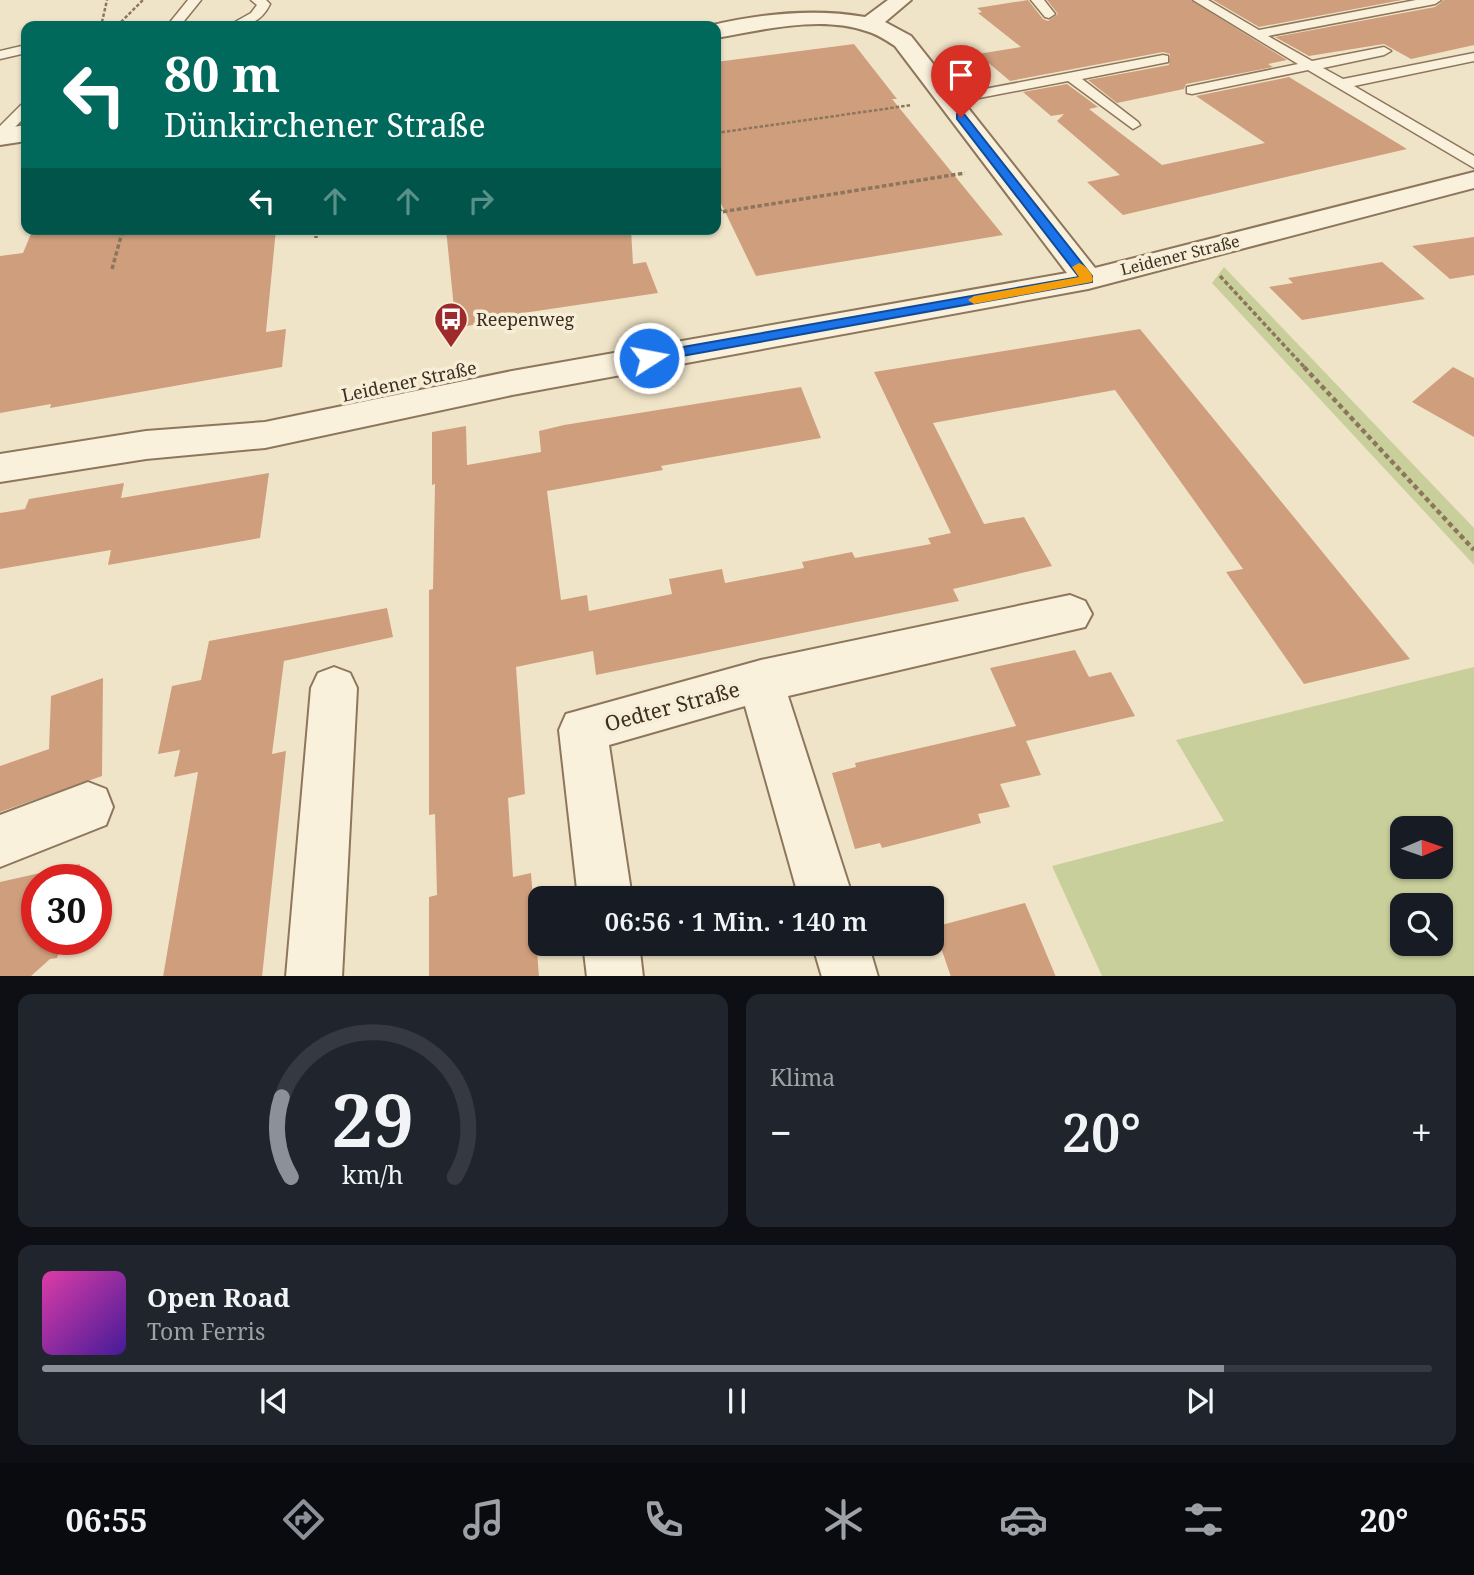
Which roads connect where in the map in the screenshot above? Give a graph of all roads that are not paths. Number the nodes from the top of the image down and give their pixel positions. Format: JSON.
{"nodes":[{"id":1,"x":257,"y":0,"type":"edge"},
{"id":2,"x":901,"y":0,"type":"edge"},
{"id":3,"x":1037,"y":0,"type":"edge"},
{"id":4,"x":1231,"y":0,"type":"edge"},
{"id":5,"x":1435,"y":0,"type":"edge"},
{"id":6,"x":197,"y":1,"type":"edge"},
{"id":7,"x":1203,"y":2,"type":"edge"},
{"id":8,"x":1049,"y":14,"type":"dead end"},
{"id":9,"x":178,"y":21,"type":"edge"},
{"id":10,"x":248,"y":21,"type":"edge"},
{"id":11,"x":869,"y":24,"type":"junction"},
{"id":12,"x":721,"y":30,"type":"edge"},
{"id":13,"x":1257,"y":34,"type":"junction"},
{"id":14,"x":21,"y":50,"type":"edge"},
{"id":15,"x":1384,"y":51,"type":"dead end"},
{"id":16,"x":0,"y":55,"type":"edge"},
{"id":17,"x":1474,"y":57,"type":"edge"},
{"id":18,"x":1163,"y":59,"type":"dead end"},
{"id":19,"x":1311,"y":66,"type":"junction"},
{"id":20,"x":1070,"y":76,"type":"junction"},
{"id":21,"x":1341,"y":84,"type":"junction"},
{"id":22,"x":1192,"y":90,"type":"dead end"},
{"id":23,"x":948,"y":100,"type":"junction"},
{"id":24,"x":21,"y":113,"type":"edge"},
{"id":25,"x":1133,"y":125,"type":"dead end"},
{"id":26,"x":21,"y":133,"type":"edge"},
{"id":27,"x":0,"y":135,"type":"edge"},
{"id":28,"x":1474,"y":163,"type":"edge"},
{"id":29,"x":1474,"y":180,"type":"edge"},
{"id":30,"x":1088,"y":279,"type":"junction"},
{"id":31,"x":0,"y":468,"type":"edge"},
{"id":32,"x":1070,"y":614,"type":"dead end"},
{"id":33,"x":761,"y":681,"type":"junction"},
{"id":34,"x":334,"y":688,"type":"dead end"},
{"id":35,"x":88,"y":807,"type":"dead end"},
{"id":36,"x":0,"y":841,"type":"edge"},
{"id":37,"x":603,"y":886,"type":"edge"},
{"id":38,"x":822,"y":886,"type":"edge"},
{"id":39,"x":613,"y":956,"type":"edge"},
{"id":40,"x":844,"y":956,"type":"edge"},
{"id":41,"x":314,"y":976,"type":"edge"},
{"id":42,"x":615,"y":976,"type":"edge"},
{"id":43,"x":850,"y":976,"type":"edge"}],
"edges":[{"from":1,"to":10,"type":"lane"},
{"from":2,"to":11,"type":"street"},
{"from":3,"to":8,"type":"lane"},
{"from":4,"to":7,"type":"lane"},
{"from":5,"to":13,"type":"lane"},
{"from":6,"to":9,"type":"lane"},
{"from":7,"to":13,"type":"lane"},
{"from":11,"to":12,"type":"street"},
{"from":11,"to":23,"type":"street"},
{"from":13,"to":19,"type":"lane"},
{"from":14,"to":16,"type":"lane"},
{"from":15,"to":19,"type":"lane"},
{"from":17,"to":21,"type":"lane"},
{"from":18,"to":20,"type":"lane"},
{"from":19,"to":21,"type":"lane"},
{"from":19,"to":22,"type":"lane"},
{"from":20,"to":23,"type":"lane"},
{"from":20,"to":25,"type":"lane"},
{"from":21,"to":28,"type":"lane"},
{"from":23,"to":30,"type":"street"},
{"from":24,"to":27,"type":"lane"},
{"from":26,"to":27,"type":"street"},
{"from":29,"to":30,"type":"street","name":"Leidener Straße"},
{"from":30,"to":31,"type":"street","name":"Leidener Straße"},
{"from":32,"to":33,"type":"street","name":"Oedter Straße"},
{"from":33,"to":37,"type":"street","name":"Oedter Straße"},
{"from":33,"to":38,"type":"street","name":"Oedter Straße"},
{"from":34,"to":41,"type":"street"},
{"from":35,"to":36,"type":"street"},
{"from":39,"to":42,"type":"street"},
{"from":40,"to":43,"type":"street"}]}
